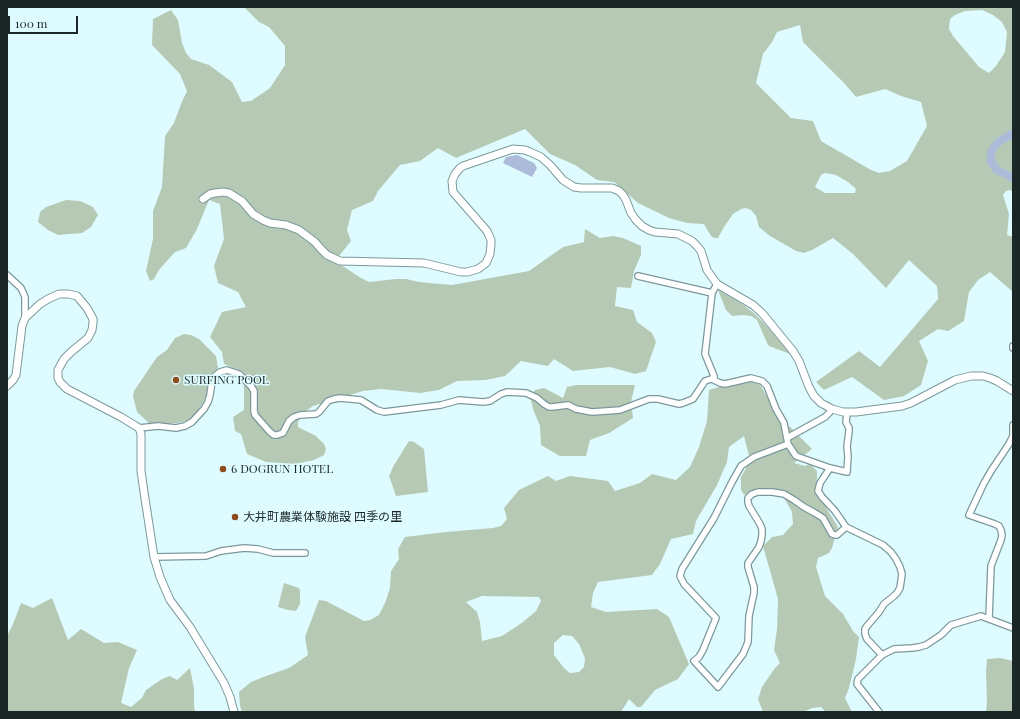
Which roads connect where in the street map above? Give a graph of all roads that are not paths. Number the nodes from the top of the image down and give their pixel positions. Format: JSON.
{"nodes":[{"id":1,"x":203,"y":199,"type":"dead end"},
{"id":2,"x":7,"y":275,"type":"edge"},
{"id":3,"x":638,"y":276,"type":"dead end"},
{"id":4,"x":717,"y":284,"type":"junction"},
{"id":5,"x":712,"y":293,"type":"junction"},
{"id":6,"x":25,"y":318,"type":"junction"},
{"id":7,"x":714,"y":380,"type":"junction"},
{"id":8,"x":7,"y":386,"type":"edge"},
{"id":9,"x":1013,"y":391,"type":"edge"},
{"id":10,"x":832,"y":409,"type":"junction"},
{"id":11,"x":847,"y":412,"type":"junction"},
{"id":12,"x":1013,"y":425,"type":"edge"},
{"id":13,"x":139,"y":428,"type":"junction"},
{"id":14,"x":787,"y":441,"type":"junction"},
{"id":15,"x":830,"y":468,"type":"junction"},
{"id":16,"x":846,"y":527,"type":"junction"},
{"id":17,"x":305,"y":553,"type":"dead end"},
{"id":18,"x":154,"y":557,"type":"junction"},
{"id":19,"x":988,"y":618,"type":"junction"},
{"id":20,"x":1013,"y":628,"type":"edge"},
{"id":21,"x":882,"y":655,"type":"junction"},
{"id":22,"x":234,"y":712,"type":"edge"},
{"id":23,"x":879,"y":712,"type":"edge"}],
"edges":[{"from":1,"to":4,"type":"street"},
{"from":2,"to":6,"type":"street"},
{"from":3,"to":5,"type":"street"},
{"from":4,"to":5,"type":"street"},
{"from":4,"to":10,"type":"street"},
{"from":5,"to":7,"type":"street"},
{"from":6,"to":8,"type":"street"},
{"from":6,"to":13,"type":"street"},
{"from":7,"to":13,"type":"street"},
{"from":7,"to":14,"type":"street"},
{"from":9,"to":11,"type":"street"},
{"from":10,"to":11,"type":"street"},
{"from":10,"to":14,"type":"street"},
{"from":11,"to":15,"type":"street"},
{"from":12,"to":19,"type":"street"},
{"from":13,"to":18,"type":"street"},
{"from":14,"to":15,"type":"street"},
{"from":14,"to":16,"type":"street"},
{"from":15,"to":16,"type":"street"},
{"from":16,"to":21,"type":"street"},
{"from":17,"to":18,"type":"street"},
{"from":18,"to":22,"type":"street"},
{"from":19,"to":20,"type":"street"},
{"from":19,"to":21,"type":"street"},
{"from":21,"to":23,"type":"street"}]}
